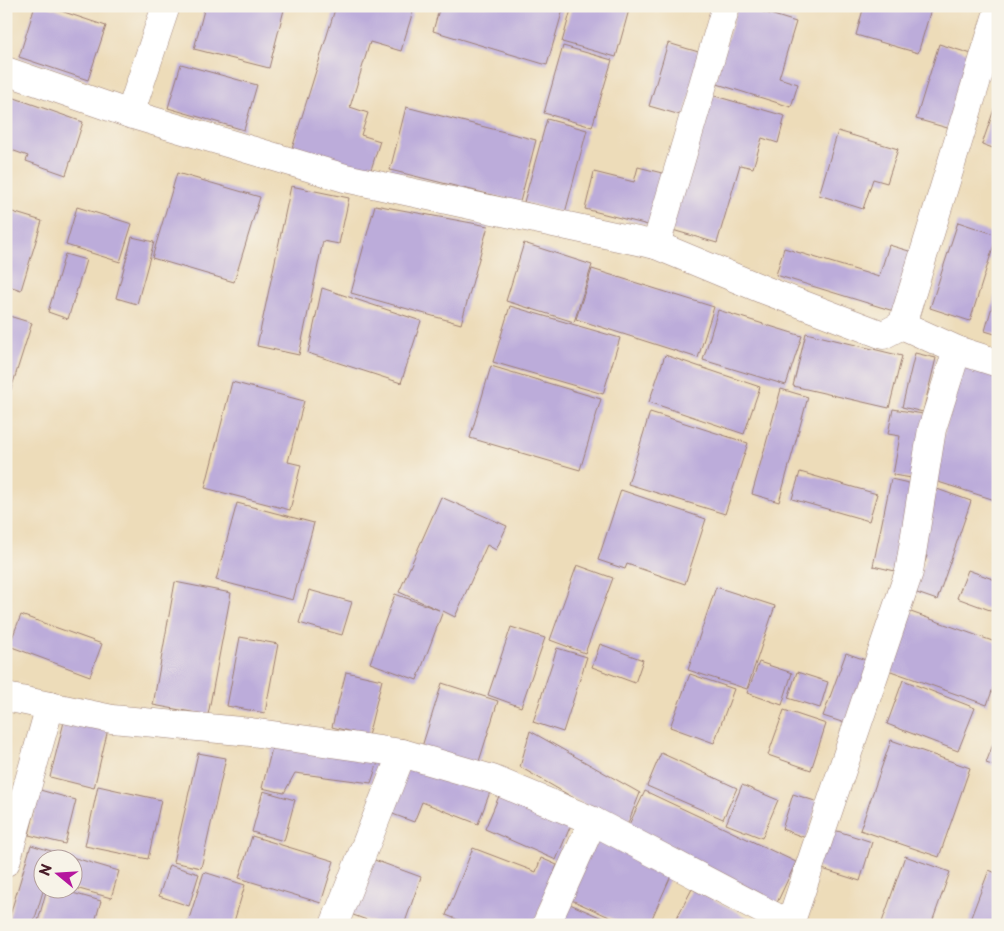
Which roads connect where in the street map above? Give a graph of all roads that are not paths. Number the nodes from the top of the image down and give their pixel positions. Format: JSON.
{"nodes":[{"id":1,"x":166,"y":6,"type":"edge"},
{"id":2,"x":726,"y":6,"type":"edge"},
{"id":3,"x":998,"y":11,"type":"edge"},
{"id":4,"x":6,"y":71,"type":"edge"},
{"id":5,"x":130,"y":114,"type":"junction"},
{"id":6,"x":656,"y":245,"type":"junction"},
{"id":7,"x":902,"y":325,"type":"junction"},
{"id":8,"x":957,"y":350,"type":"junction"},
{"id":9,"x":998,"y":363,"type":"edge"},
{"id":10,"x":6,"y":697,"type":"edge"},
{"id":11,"x":50,"y":706,"type":"junction"},
{"id":12,"x":402,"y":754,"type":"junction"},
{"id":13,"x":593,"y":821,"type":"junction"},
{"id":14,"x":6,"y":862,"type":"edge"},
{"id":15,"x":791,"y":924,"type":"edge"},
{"id":16,"x":334,"y":925,"type":"edge"},
{"id":17,"x":546,"y":925,"type":"edge"}],
"edges":[{"from":1,"to":5,"type":"street"},
{"from":2,"to":6,"type":"street"},
{"from":3,"to":7,"type":"street"},
{"from":4,"to":5,"type":"street"},
{"from":5,"to":6,"type":"street"},
{"from":6,"to":7,"type":"street"},
{"from":7,"to":8,"type":"street"},
{"from":8,"to":9,"type":"street"},
{"from":8,"to":15,"type":"street"},
{"from":10,"to":11,"type":"street"},
{"from":11,"to":12,"type":"street"},
{"from":11,"to":14,"type":"street"},
{"from":12,"to":13,"type":"street"},
{"from":12,"to":16,"type":"street"},
{"from":13,"to":15,"type":"street"},
{"from":13,"to":17,"type":"street"}]}
